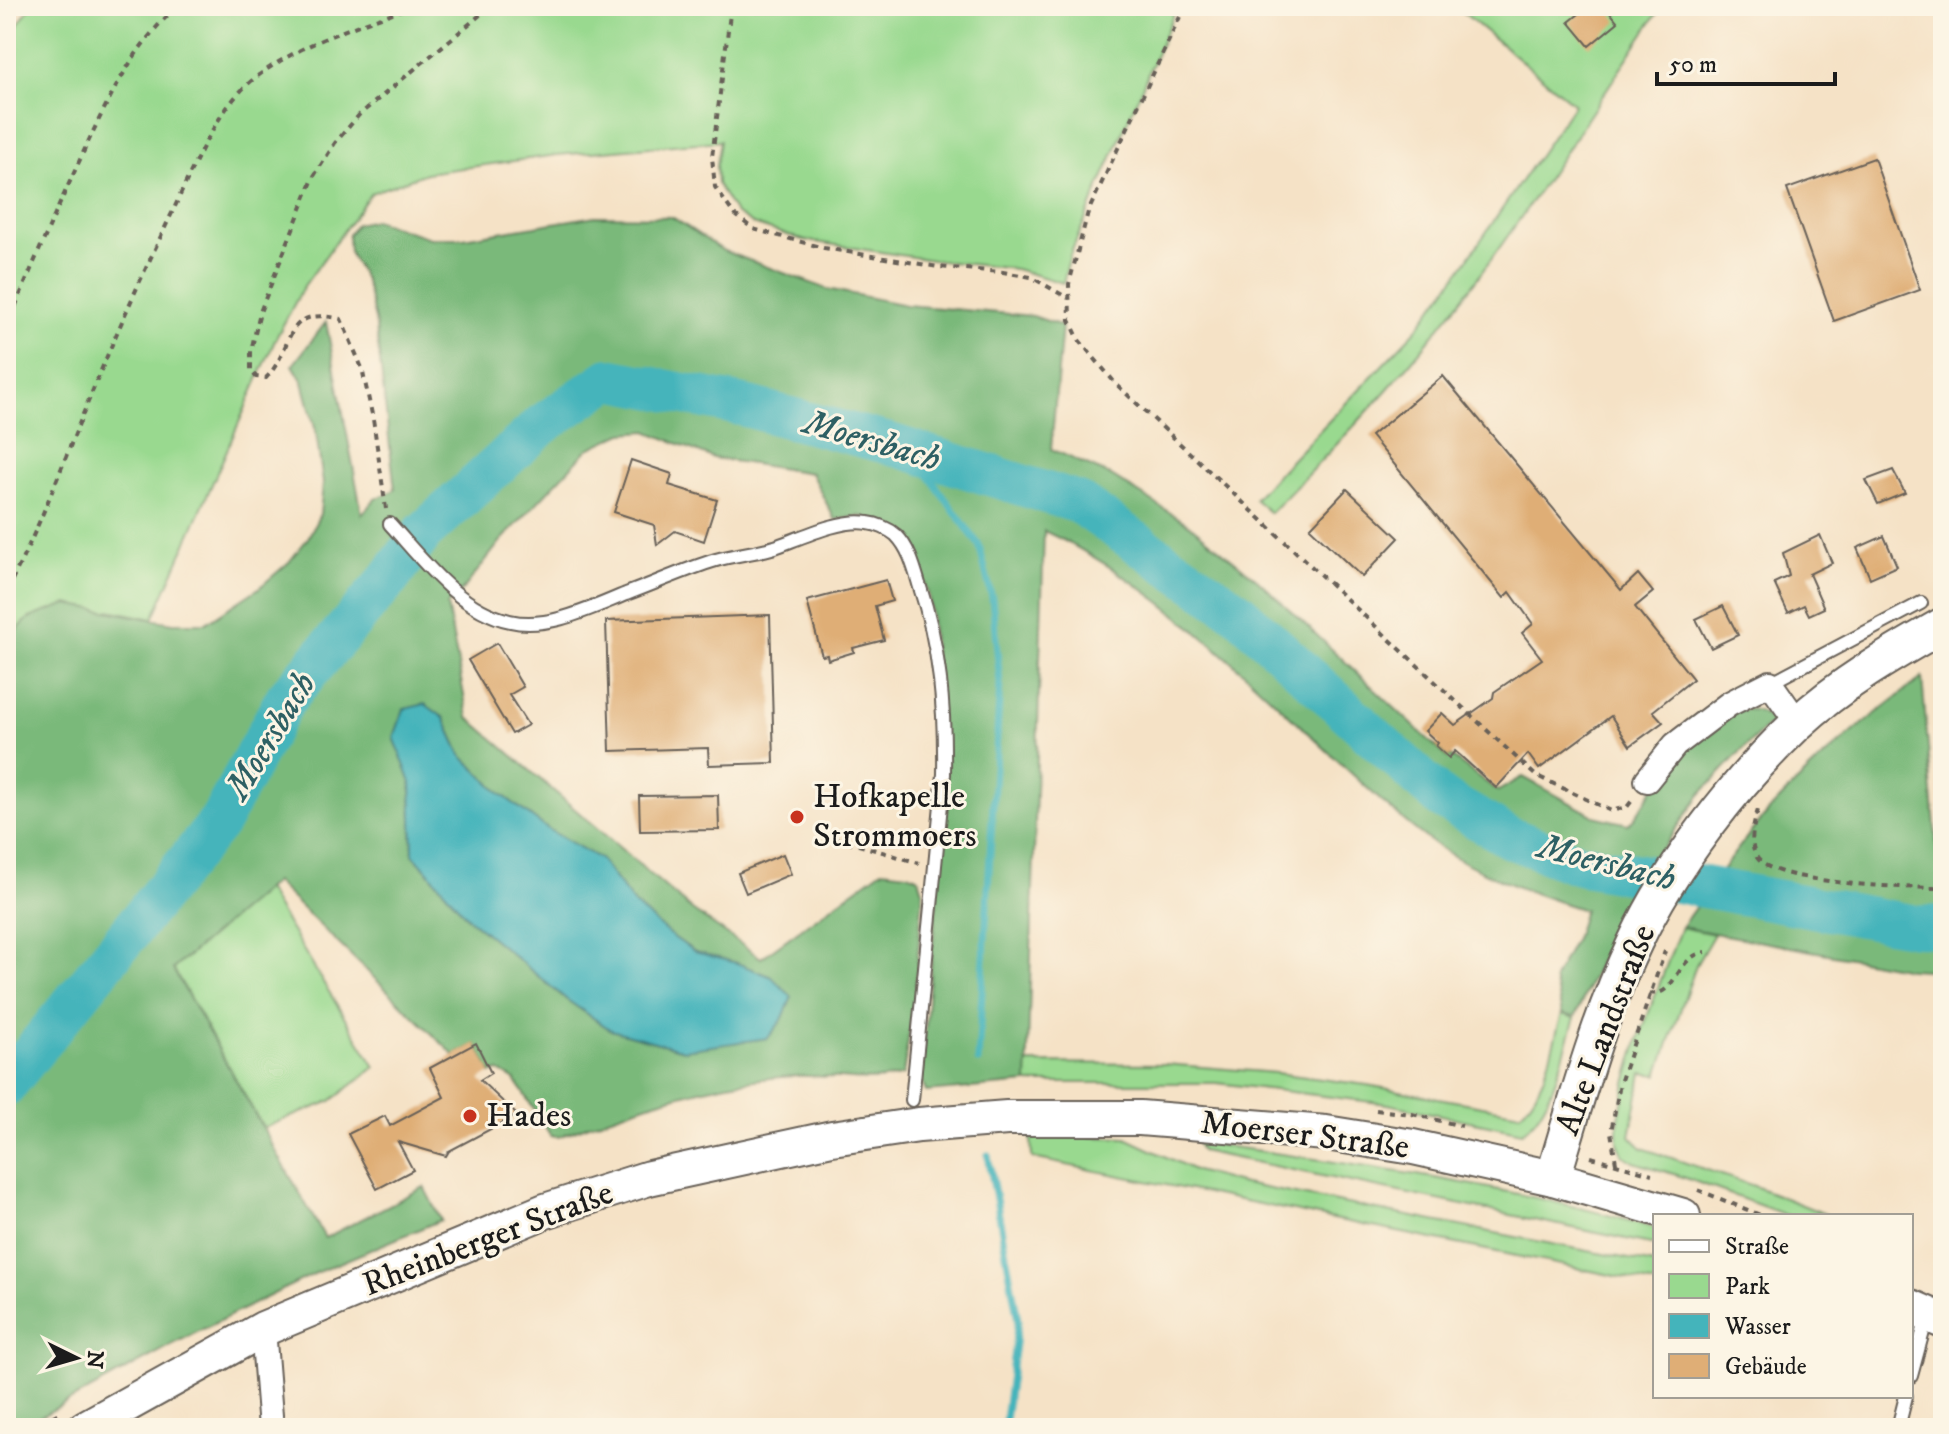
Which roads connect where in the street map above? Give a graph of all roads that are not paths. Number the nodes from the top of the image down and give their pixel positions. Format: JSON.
{"nodes":[{"id":1,"x":390,"y":524,"type":"road end"},
{"id":2,"x":1932,"y":614,"type":"edge"},
{"id":3,"x":1770,"y":683,"type":"junction"},
{"id":4,"x":1798,"y":723,"type":"junction"},
{"id":5,"x":1647,"y":780,"type":"road end"},
{"id":6,"x":915,"y":1112,"type":"junction"},
{"id":7,"x":1557,"y":1163,"type":"junction"},
{"id":8,"x":1678,"y":1214,"type":"edge"},
{"id":9,"x":1927,"y":1314,"type":"edge"},
{"id":10,"x":263,"y":1329,"type":"junction"},
{"id":11,"x":1913,"y":1368,"type":"edge"},
{"id":12,"x":1906,"y":1398,"type":"edge"},
{"id":13,"x":78,"y":1417,"type":"edge"},
{"id":14,"x":271,"y":1428,"type":"edge"},
{"id":15,"x":1898,"y":1428,"type":"edge"}],
"edges":[{"from":1,"to":6,"type":"lane"},
{"from":2,"to":3,"type":"lane"},
{"from":2,"to":4,"type":"main road","name":"Alte Landstraße"},
{"from":3,"to":4,"type":"street"},
{"from":3,"to":5,"type":"street"},
{"from":4,"to":7,"type":"main road","name":"Alte Landstraße"},
{"from":6,"to":7,"type":"main road","name":"Moerser Straße"},
{"from":6,"to":10,"type":"main road","name":"Rheinberger Straße"},
{"from":7,"to":8,"type":"main road","name":"Moerser Straße"},
{"from":9,"to":11,"type":"lane"},
{"from":10,"to":13,"type":"main road","name":"Rheinberger Straße"},
{"from":10,"to":14,"type":"street"},
{"from":12,"to":15,"type":"lane"}]}
